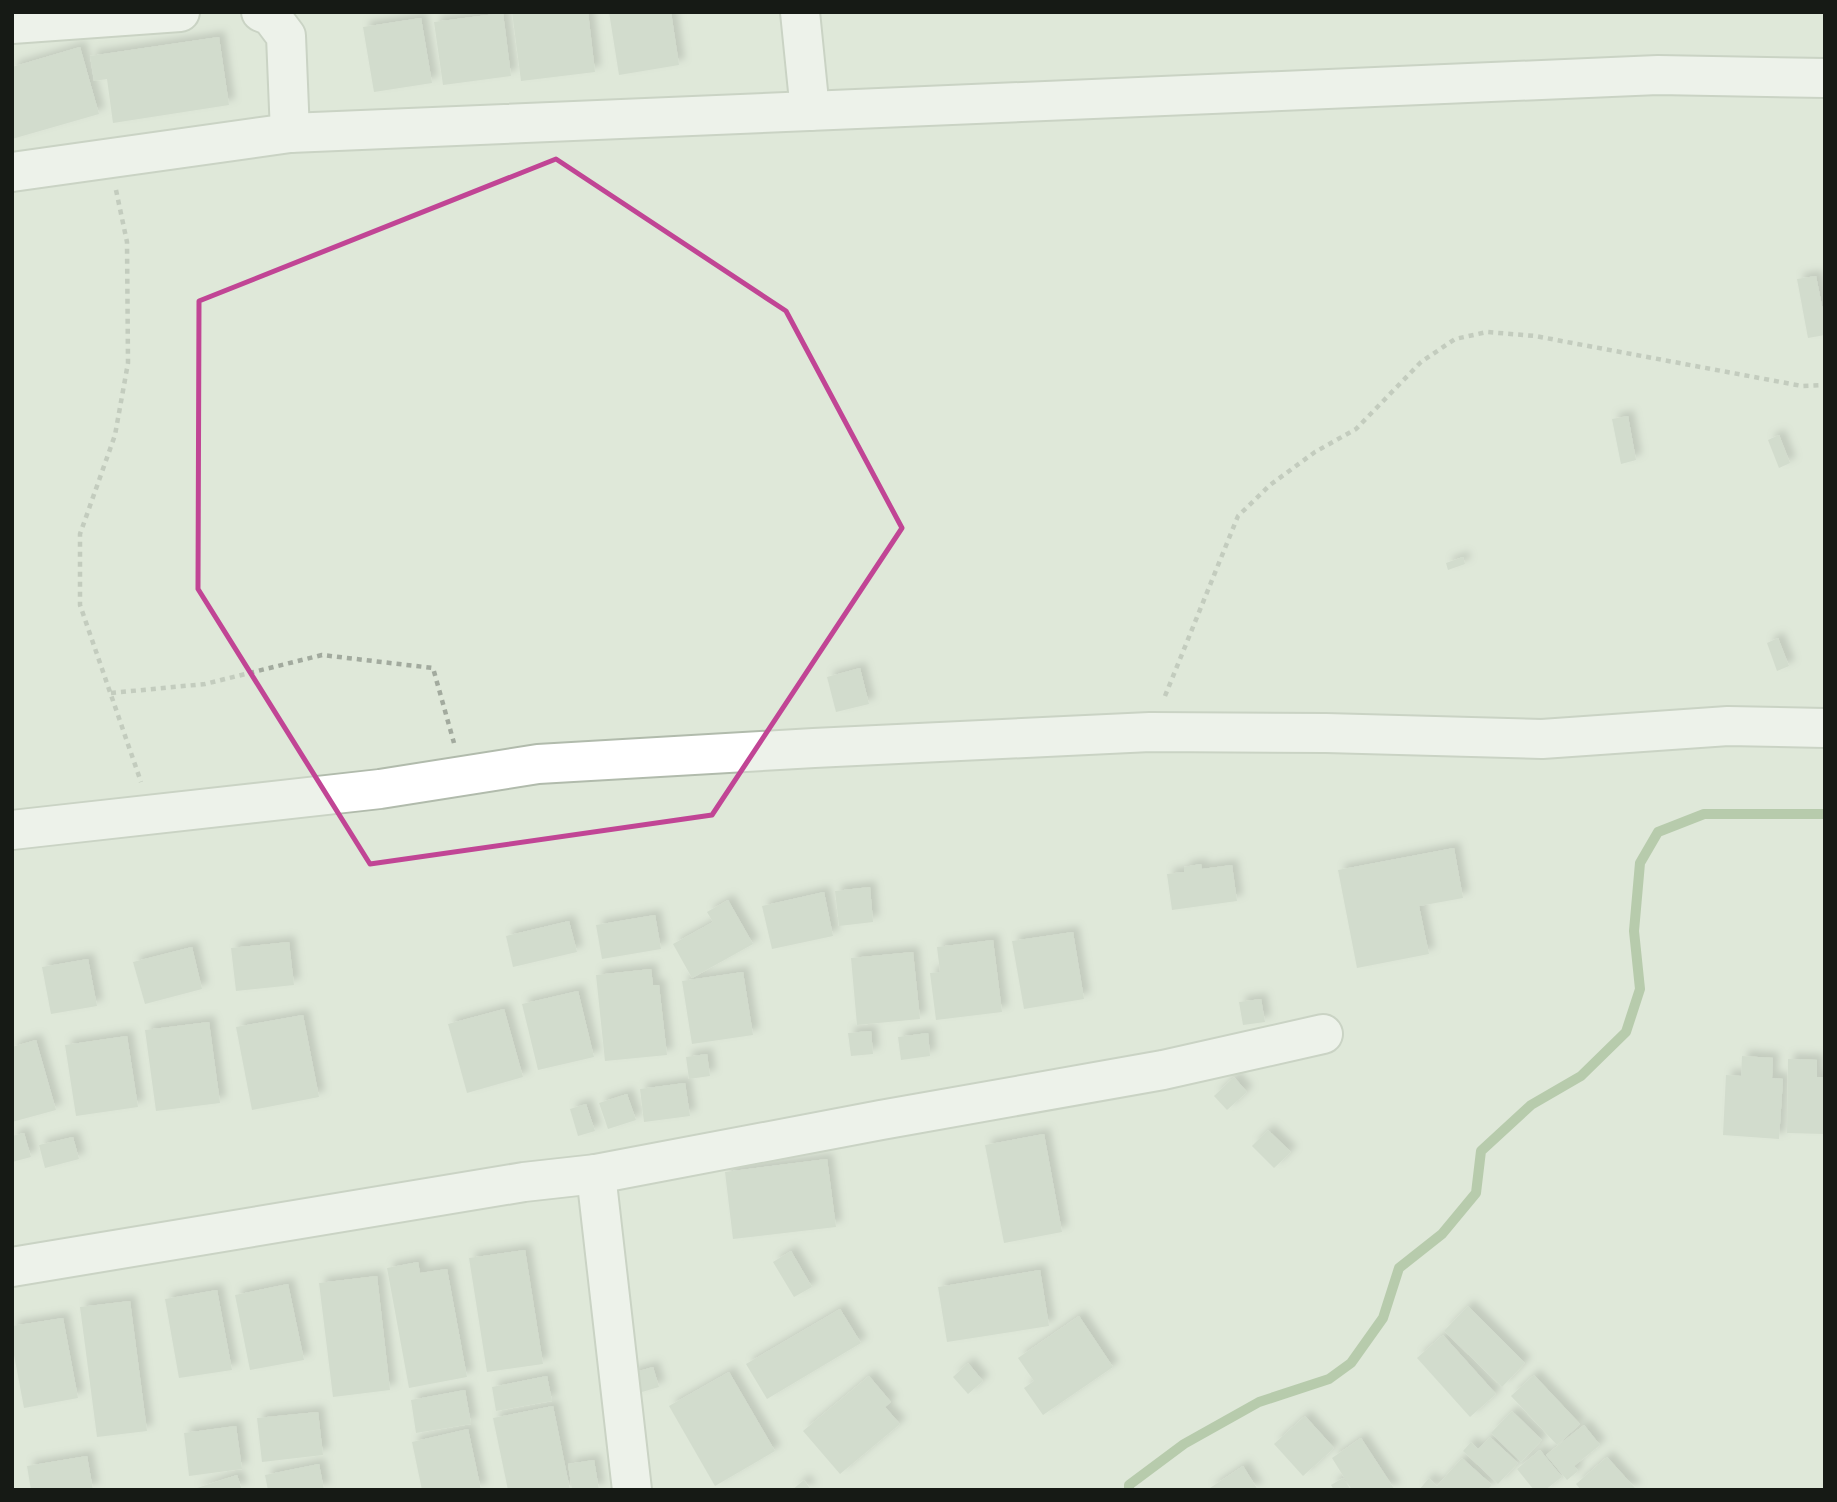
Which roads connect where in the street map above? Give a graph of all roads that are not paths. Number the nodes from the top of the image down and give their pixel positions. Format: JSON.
{"nodes":[{"id":1,"x":180,"y":12,"type":"edge"},
{"id":2,"x":800,"y":12,"type":"edge"},
{"id":3,"x":274,"y":14,"type":"edge"},
{"id":4,"x":86,"y":15,"type":"edge"},
{"id":5,"x":12,"y":24,"type":"edge"},
{"id":6,"x":1825,"y":78,"type":"edge"},
{"id":7,"x":810,"y":111,"type":"junction"},
{"id":8,"x":290,"y":133,"type":"junction"},
{"id":9,"x":12,"y":172,"type":"edge"},
{"id":10,"x":1825,"y":727,"type":"edge"},
{"id":11,"x":12,"y":830,"type":"edge"},
{"id":12,"x":1324,"y":1034,"type":"dead end"},
{"id":13,"x":596,"y":1174,"type":"junction"},
{"id":14,"x":12,"y":1267,"type":"edge"},
{"id":15,"x":632,"y":1490,"type":"edge"}],
"edges":[{"from":1,"to":4,"type":"street"},
{"from":2,"to":7,"type":"street"},
{"from":3,"to":8,"type":"street"},
{"from":4,"to":5,"type":"street"},
{"from":6,"to":7,"type":"street"},
{"from":7,"to":8,"type":"street"},
{"from":8,"to":9,"type":"street"},
{"from":10,"to":11,"type":"street"},
{"from":12,"to":13,"type":"street"},
{"from":13,"to":14,"type":"street"},
{"from":13,"to":15,"type":"street"}]}
